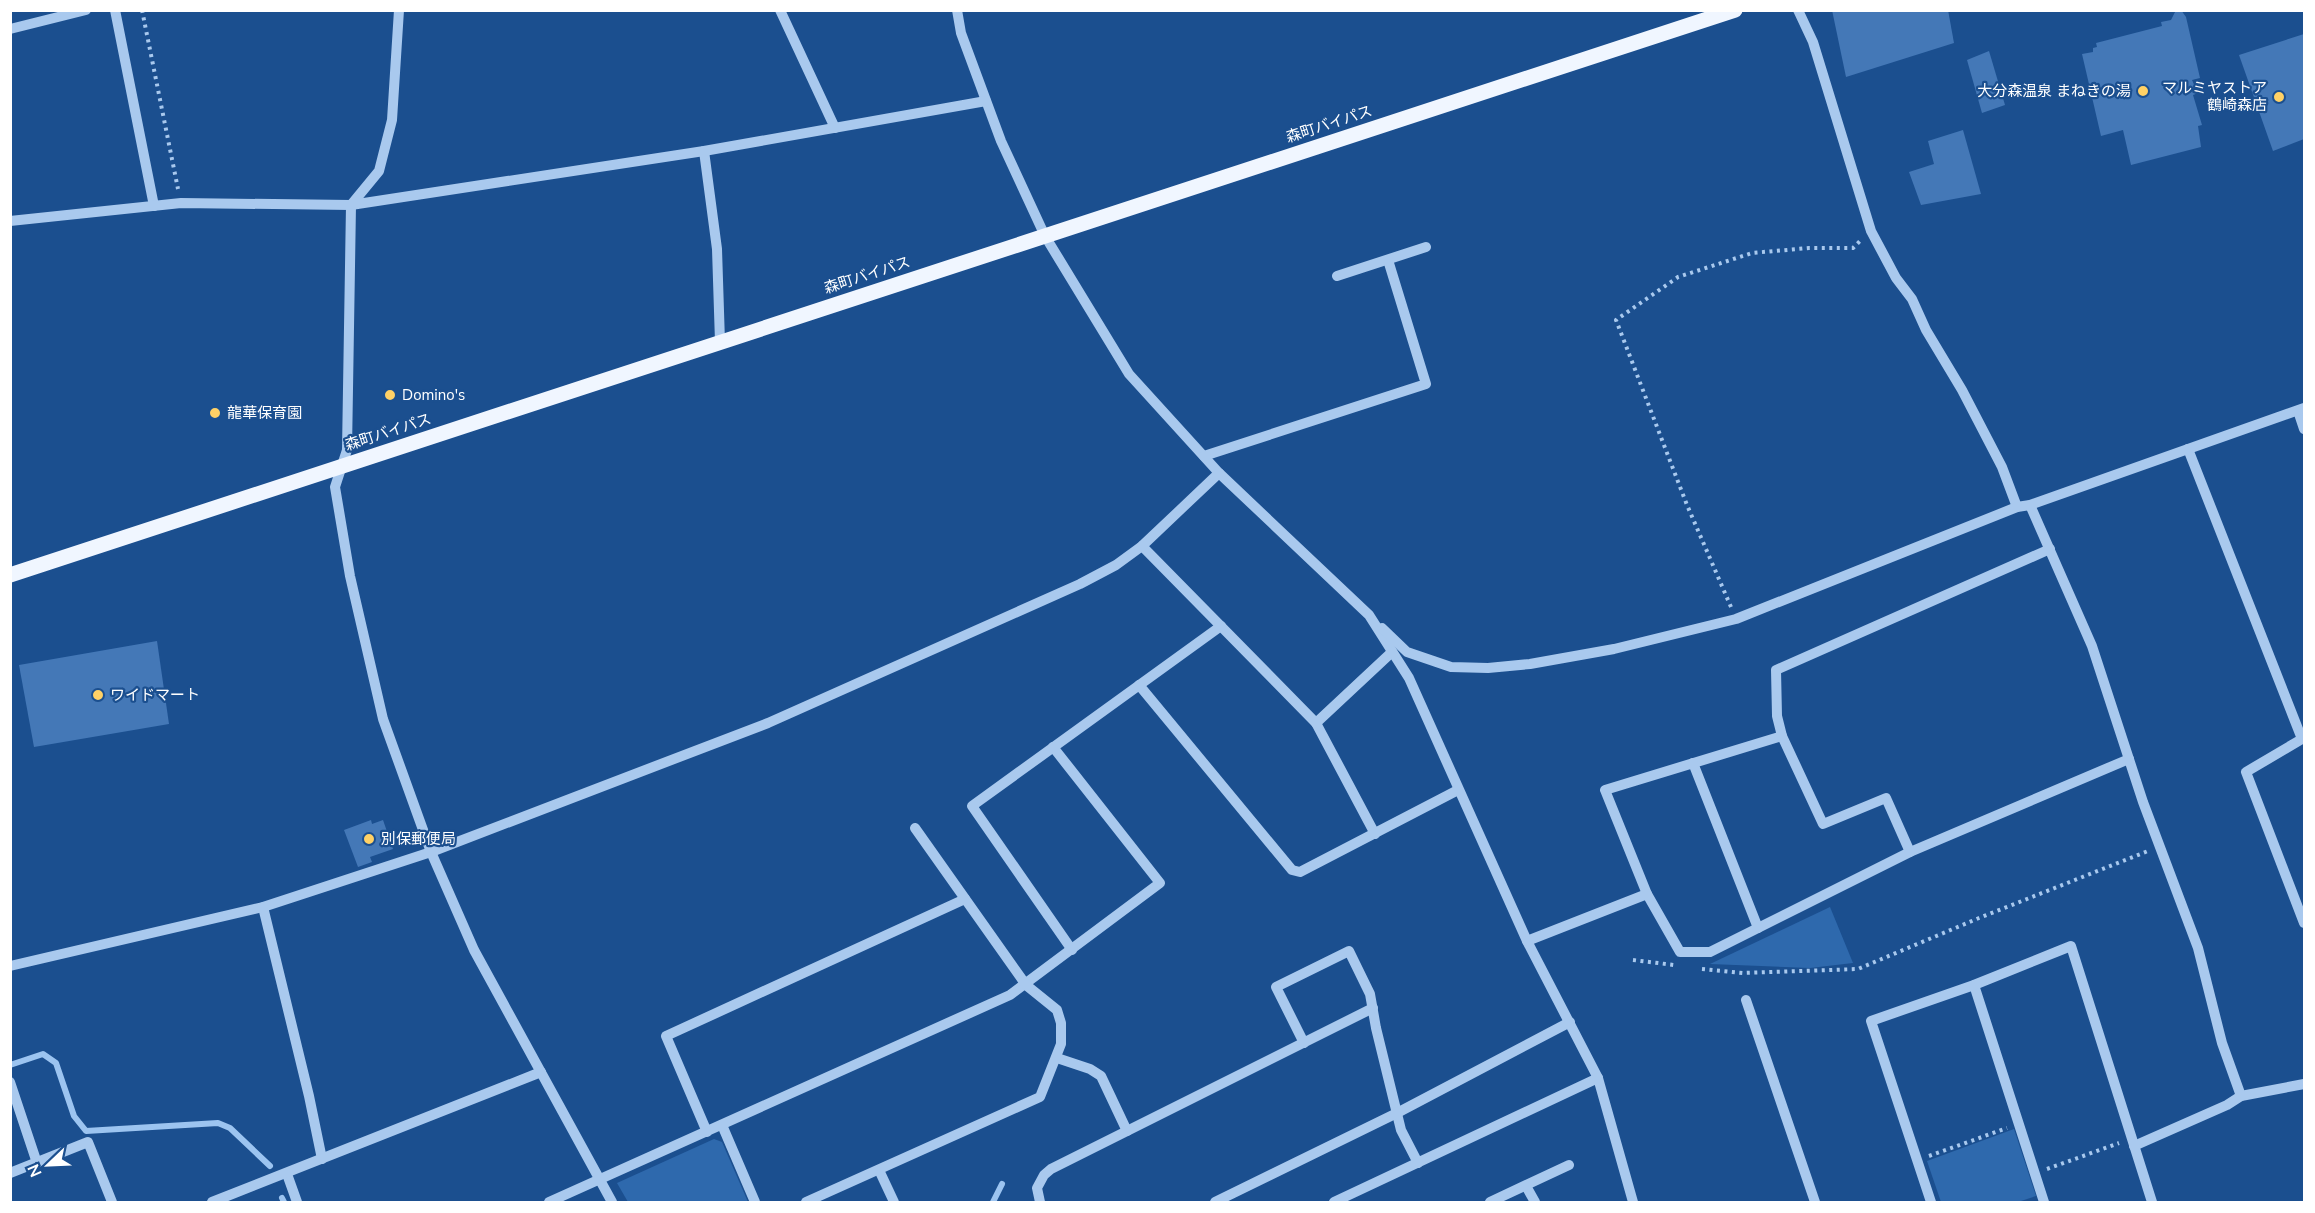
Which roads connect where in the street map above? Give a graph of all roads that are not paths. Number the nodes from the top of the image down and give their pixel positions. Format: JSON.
{"nodes":[{"id":1,"x":86,"y":10,"type":"edge"},
{"id":2,"x":115,"y":10,"type":"edge"},
{"id":3,"x":399,"y":10,"type":"edge"},
{"id":4,"x":780,"y":10,"type":"edge"},
{"id":5,"x":957,"y":10,"type":"edge"},
{"id":6,"x":1735,"y":10,"type":"edge"},
{"id":7,"x":1798,"y":10,"type":"edge"},
{"id":8,"x":10,"y":29,"type":"edge"},
{"id":9,"x":986,"y":101,"type":"junction"},
{"id":10,"x":835,"y":128,"type":"junction"},
{"id":11,"x":704,"y":151,"type":"junction"},
{"id":12,"x":351,"y":205,"type":"junction"},
{"id":13,"x":154,"y":206,"type":"junction"},
{"id":14,"x":10,"y":221,"type":"edge"},
{"id":15,"x":1045,"y":236,"type":"junction"},
{"id":16,"x":1426,"y":247,"type":"dead end"},
{"id":17,"x":1388,"y":260,"type":"junction"},
{"id":18,"x":1337,"y":276,"type":"dead end"},
{"id":19,"x":720,"y":342,"type":"junction"},
{"id":20,"x":2301,"y":409,"type":"edge"},
{"id":21,"x":2304,"y":429,"type":"edge"},
{"id":22,"x":2188,"y":449,"type":"junction"},
{"id":23,"x":1204,"y":456,"type":"junction"},
{"id":24,"x":342,"y":466,"type":"junction"},
{"id":25,"x":1219,"y":473,"type":"junction"},
{"id":26,"x":2030,"y":505,"type":"junction"},
{"id":27,"x":2018,"y":507,"type":"junction"},
{"id":28,"x":1142,"y":546,"type":"junction"},
{"id":29,"x":2050,"y":549,"type":"junction"},
{"id":30,"x":11,"y":574,"type":"edge"},
{"id":31,"x":1369,"y":615,"type":"junction"},
{"id":32,"x":1221,"y":626,"type":"junction"},
{"id":33,"x":1392,"y":652,"type":"junction"},
{"id":34,"x":1139,"y":685,"type":"junction"},
{"id":35,"x":1316,"y":723,"type":"junction"},
{"id":36,"x":1782,"y":736,"type":"junction"},
{"id":37,"x":1053,"y":747,"type":"junction"},
{"id":38,"x":2129,"y":759,"type":"junction"},
{"id":39,"x":1693,"y":763,"type":"junction"},
{"id":40,"x":1458,"y":790,"type":"junction"},
{"id":41,"x":915,"y":828,"type":"dead end"},
{"id":42,"x":1375,"y":834,"type":"junction"},
{"id":43,"x":431,"y":852,"type":"junction"},
{"id":44,"x":1910,"y":852,"type":"junction"},
{"id":45,"x":1647,"y":894,"type":"junction"},
{"id":46,"x":965,"y":899,"type":"junction"},
{"id":47,"x":263,"y":907,"type":"junction"},
{"id":48,"x":2304,"y":923,"type":"edge"},
{"id":49,"x":1758,"y":928,"type":"junction"},
{"id":50,"x":1527,"y":941,"type":"junction"},
{"id":51,"x":1072,"y":950,"type":"junction"},
{"id":52,"x":10,"y":966,"type":"edge"},
{"id":53,"x":1026,"y":985,"type":"junction"},
{"id":54,"x":1974,"y":985,"type":"junction"},
{"id":55,"x":1746,"y":1000,"type":"dead end"},
{"id":56,"x":1373,"y":1008,"type":"junction"},
{"id":57,"x":1570,"y":1022,"type":"junction"},
{"id":58,"x":1304,"y":1043,"type":"junction"},
{"id":59,"x":1057,"y":1058,"type":"junction"},
{"id":60,"x":541,"y":1072,"type":"junction"},
{"id":61,"x":1598,"y":1078,"type":"junction"},
{"id":62,"x":10,"y":1082,"type":"edge"},
{"id":63,"x":2304,"y":1083,"type":"edge"},
{"id":64,"x":2241,"y":1096,"type":"junction"},
{"id":65,"x":1397,"y":1113,"type":"junction"},
{"id":66,"x":723,"y":1125,"type":"junction"},
{"id":67,"x":1127,"y":1131,"type":"junction"},
{"id":68,"x":707,"y":1132,"type":"junction"},
{"id":69,"x":2134,"y":1146,"type":"junction"},
{"id":70,"x":322,"y":1159,"type":"junction"},
{"id":71,"x":37,"y":1163,"type":"junction"},
{"id":72,"x":1418,"y":1163,"type":"junction"},
{"id":73,"x":1569,"y":1165,"type":"dead end"},
{"id":74,"x":879,"y":1170,"type":"junction"},
{"id":75,"x":10,"y":1173,"type":"edge"},
{"id":76,"x":287,"y":1174,"type":"junction"},
{"id":77,"x":600,"y":1180,"type":"junction"},
{"id":78,"x":1526,"y":1186,"type":"junction"},
{"id":79,"x":112,"y":1203,"type":"edge"},
{"id":80,"x":212,"y":1203,"type":"edge"},
{"id":81,"x":297,"y":1203,"type":"edge"},
{"id":82,"x":549,"y":1203,"type":"edge"},
{"id":83,"x":612,"y":1203,"type":"edge"},
{"id":84,"x":755,"y":1203,"type":"edge"},
{"id":85,"x":806,"y":1203,"type":"edge"},
{"id":86,"x":894,"y":1203,"type":"edge"},
{"id":87,"x":1040,"y":1203,"type":"edge"},
{"id":88,"x":1215,"y":1203,"type":"edge"},
{"id":89,"x":1334,"y":1203,"type":"edge"},
{"id":90,"x":1490,"y":1203,"type":"edge"},
{"id":91,"x":1535,"y":1203,"type":"edge"},
{"id":92,"x":1633,"y":1203,"type":"edge"},
{"id":93,"x":1815,"y":1203,"type":"edge"},
{"id":94,"x":1931,"y":1203,"type":"edge"},
{"id":95,"x":2044,"y":1203,"type":"edge"},
{"id":96,"x":2152,"y":1203,"type":"edge"}],
"edges":[{"from":1,"to":8,"type":"street"},
{"from":2,"to":13,"type":"street"},
{"from":3,"to":12,"type":"street"},
{"from":4,"to":10,"type":"street"},
{"from":5,"to":9,"type":"street"},
{"from":6,"to":15,"type":"main road","name":"森町バイパス"},
{"from":7,"to":27,"type":"street"},
{"from":9,"to":10,"type":"street"},
{"from":9,"to":15,"type":"street"},
{"from":10,"to":11,"type":"street"},
{"from":11,"to":12,"type":"street"},
{"from":11,"to":19,"type":"street"},
{"from":12,"to":13,"type":"street"},
{"from":12,"to":24,"type":"street"},
{"from":13,"to":14,"type":"street"},
{"from":15,"to":19,"type":"main road","name":"森町バイパス"},
{"from":15,"to":23,"type":"street"},
{"from":16,"to":17,"type":"street"},
{"from":17,"to":18,"type":"street"},
{"from":17,"to":23,"type":"street"},
{"from":19,"to":24,"type":"main road","name":"森町バイパス"},
{"from":20,"to":21,"type":"street"},
{"from":20,"to":22,"type":"street"},
{"from":22,"to":26,"type":"street"},
{"from":22,"to":48,"type":"street"},
{"from":23,"to":25,"type":"street"},
{"from":24,"to":30,"type":"main road","name":"森町バイパス"},
{"from":24,"to":43,"type":"street"},
{"from":25,"to":28,"type":"street"},
{"from":25,"to":31,"type":"street"},
{"from":26,"to":27,"type":"street"},
{"from":26,"to":29,"type":"street"},
{"from":27,"to":31,"type":"street"},
{"from":28,"to":32,"type":"street"},
{"from":28,"to":43,"type":"street"},
{"from":29,"to":36,"type":"street"},
{"from":29,"to":38,"type":"street"},
{"from":31,"to":33,"type":"street"},
{"from":32,"to":34,"type":"street"},
{"from":32,"to":35,"type":"street"},
{"from":33,"to":35,"type":"street"},
{"from":33,"to":40,"type":"street"},
{"from":34,"to":37,"type":"street"},
{"from":34,"to":42,"type":"street"},
{"from":35,"to":42,"type":"street"},
{"from":36,"to":39,"type":"street"},
{"from":36,"to":44,"type":"street"},
{"from":37,"to":51,"type":"street"},
{"from":37,"to":51,"type":"street"},
{"from":38,"to":44,"type":"street"},
{"from":38,"to":64,"type":"street"},
{"from":39,"to":45,"type":"street"},
{"from":39,"to":49,"type":"street"},
{"from":40,"to":42,"type":"street"},
{"from":40,"to":50,"type":"street"},
{"from":41,"to":46,"type":"street"},
{"from":43,"to":47,"type":"street"},
{"from":43,"to":60,"type":"street"},
{"from":44,"to":49,"type":"street"},
{"from":45,"to":49,"type":"street"},
{"from":45,"to":50,"type":"street"},
{"from":46,"to":53,"type":"street"},
{"from":46,"to":68,"type":"street"},
{"from":47,"to":52,"type":"street"},
{"from":47,"to":70,"type":"street"},
{"from":50,"to":57,"type":"street"},
{"from":51,"to":53,"type":"street"},
{"from":53,"to":59,"type":"street"},
{"from":53,"to":66,"type":"street"},
{"from":54,"to":69,"type":"street"},
{"from":54,"to":94,"type":"street"},
{"from":54,"to":95,"type":"street"},
{"from":55,"to":93,"type":"street"},
{"from":56,"to":58,"type":"street"},
{"from":56,"to":58,"type":"street"},
{"from":56,"to":65,"type":"street"},
{"from":57,"to":61,"type":"street"},
{"from":57,"to":65,"type":"street"},
{"from":58,"to":67,"type":"street"},
{"from":59,"to":67,"type":"street"},
{"from":59,"to":74,"type":"street"},
{"from":60,"to":70,"type":"street"},
{"from":60,"to":77,"type":"street"},
{"from":61,"to":72,"type":"street"},
{"from":61,"to":92,"type":"street"},
{"from":62,"to":71,"type":"street"},
{"from":63,"to":64,"type":"street"},
{"from":64,"to":69,"type":"street"},
{"from":65,"to":72,"type":"street"},
{"from":65,"to":88,"type":"street"},
{"from":66,"to":68,"type":"street"},
{"from":66,"to":84,"type":"street"},
{"from":67,"to":87,"type":"street"},
{"from":68,"to":77,"type":"street"},
{"from":69,"to":96,"type":"street"},
{"from":70,"to":76,"type":"street"},
{"from":71,"to":75,"type":"street"},
{"from":71,"to":79,"type":"street"},
{"from":72,"to":89,"type":"street"},
{"from":73,"to":78,"type":"street"},
{"from":74,"to":85,"type":"street"},
{"from":74,"to":86,"type":"street"},
{"from":76,"to":80,"type":"street"},
{"from":76,"to":81,"type":"street"},
{"from":77,"to":82,"type":"street"},
{"from":77,"to":83,"type":"street"},
{"from":78,"to":90,"type":"street"},
{"from":78,"to":91,"type":"street"}]}
